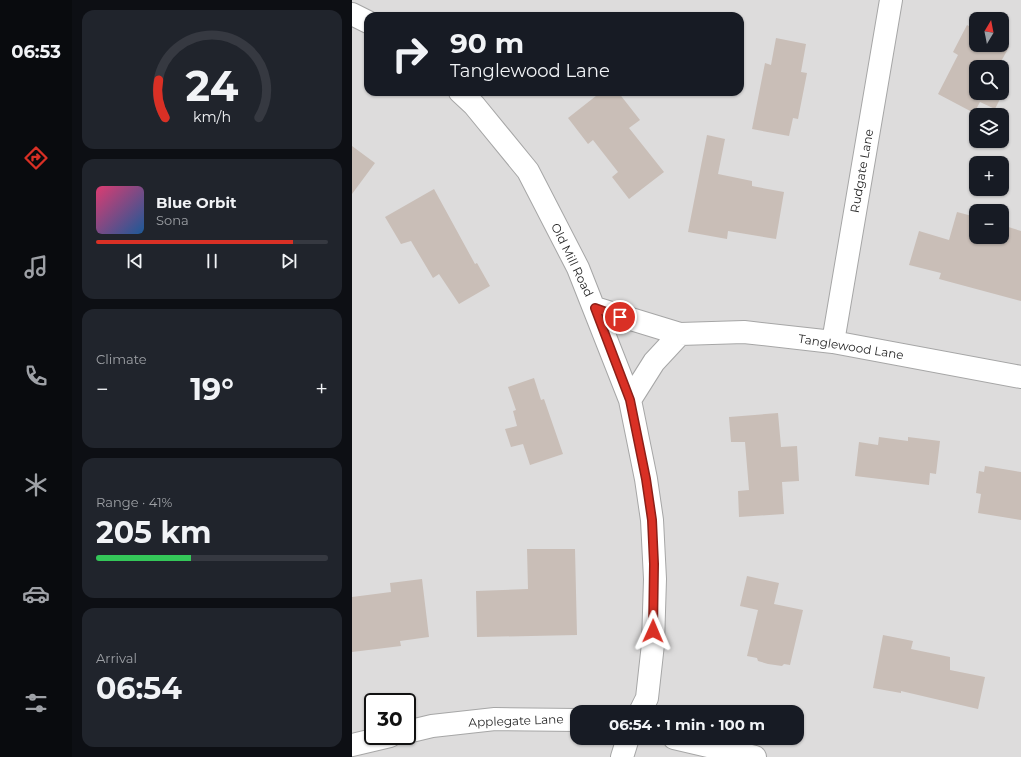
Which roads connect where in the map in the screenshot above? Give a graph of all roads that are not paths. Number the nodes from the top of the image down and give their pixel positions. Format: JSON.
{"nodes":[{"id":1,"x":890,"y":0,"type":"edge"},
{"id":2,"x":352,"y":14,"type":"edge"},
{"id":3,"x":364,"y":20,"type":"edge"},
{"id":4,"x":464,"y":96,"type":"edge"},
{"id":5,"x":595,"y":308,"type":"junction"},
{"id":6,"x":680,"y":334,"type":"junction"},
{"id":7,"x":833,"y":342,"type":"junction"},
{"id":8,"x":1021,"y":378,"type":"edge"},
{"id":9,"x":630,"y":400,"type":"junction"},
{"id":10,"x":644,"y":705,"type":"edge"},
{"id":11,"x":570,"y":720,"type":"edge"},
{"id":12,"x":416,"y":730,"type":"edge"},
{"id":13,"x":364,"y":742,"type":"edge"},
{"id":14,"x":352,"y":745,"type":"edge"},
{"id":15,"x":626,"y":745,"type":"edge"},
{"id":16,"x":704,"y":745,"type":"edge"},
{"id":17,"x":622,"y":757,"type":"edge"},
{"id":18,"x":755,"y":757,"type":"edge"}],
"edges":[{"from":1,"to":7,"type":"street","name":"Rudgate Lane"},
{"from":2,"to":3,"type":"street"},
{"from":4,"to":5,"type":"street","name":"Old Mill Road"},
{"from":5,"to":6,"type":"street","name":"Tanglewood Lane"},
{"from":5,"to":9,"type":"street","name":"Old Mill Road"},
{"from":6,"to":7,"type":"street","name":"Tanglewood Lane"},
{"from":6,"to":9,"type":"street"},
{"from":7,"to":8,"type":"street","name":"Tanglewood Lane"},
{"from":9,"to":10,"type":"street","name":"Old Mill Road"},
{"from":11,"to":12,"type":"street","name":"Applegate Lane"},
{"from":13,"to":14,"type":"street"},
{"from":15,"to":17,"type":"street"},
{"from":16,"to":18,"type":"street"}]}
